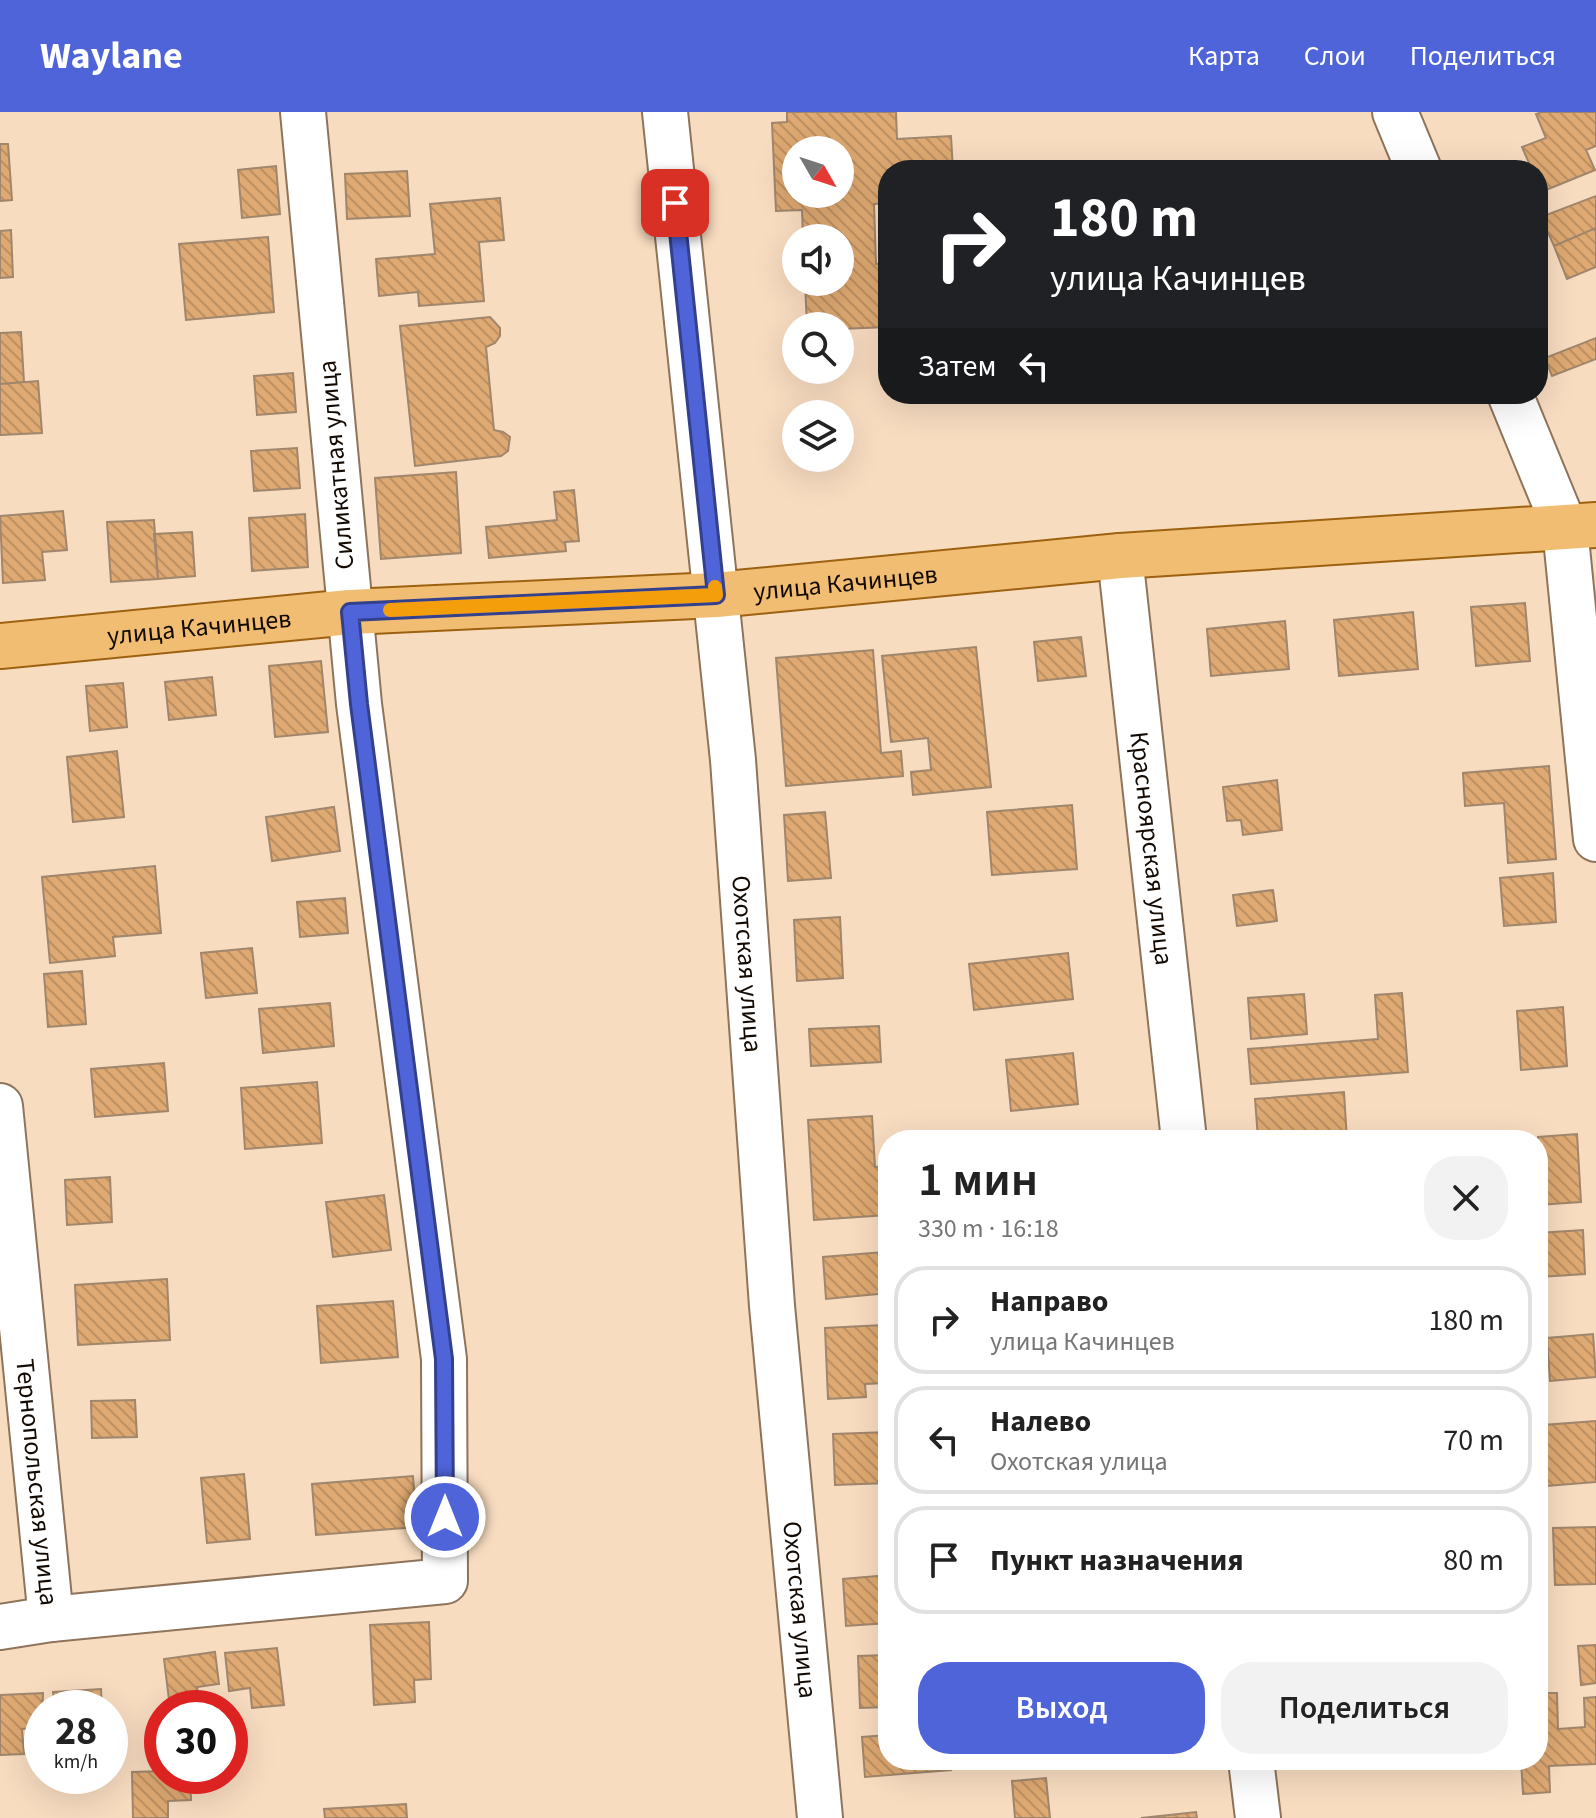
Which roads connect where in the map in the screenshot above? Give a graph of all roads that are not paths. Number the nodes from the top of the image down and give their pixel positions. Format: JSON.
{"nodes":[{"id":1,"x":303,"y":112,"type":"edge"},
{"id":2,"x":665,"y":112,"type":"edge"},
{"id":3,"x":1395,"y":112,"type":"edge"},
{"id":4,"x":1415,"y":160,"type":"edge"},
{"id":5,"x":1515,"y":404,"type":"edge"},
{"id":6,"x":1580,"y":527,"type":"edge"},
{"id":7,"x":1120,"y":556,"type":"junction"},
{"id":8,"x":716,"y":595,"type":"junction"},
{"id":9,"x":350,"y":612,"type":"junction"},
{"id":10,"x":0,"y":646,"type":"edge"},
{"id":11,"x":1596,"y":839,"type":"edge"},
{"id":12,"x":0,"y":1106,"type":"edge"},
{"id":13,"x":1183,"y":1130,"type":"edge"},
{"id":14,"x":51,"y":1619,"type":"junction"},
{"id":15,"x":0,"y":1627,"type":"edge"},
{"id":16,"x":1252,"y":1770,"type":"edge"},
{"id":17,"x":820,"y":1818,"type":"edge"},
{"id":18,"x":1258,"y":1818,"type":"edge"}],
"edges":[{"from":1,"to":9,"type":"street","name":"Силикатная улица"},
{"from":2,"to":8,"type":"street","name":"Охотская улица"},
{"from":3,"to":4,"type":"street"},
{"from":5,"to":6,"type":"street"},
{"from":6,"to":7,"type":"main road","name":"улица Качинцев"},
{"from":6,"to":11,"type":"street"},
{"from":7,"to":8,"type":"main road","name":"улица Качинцев"},
{"from":7,"to":13,"type":"street","name":"Красноярская улица"},
{"from":8,"to":9,"type":"main road","name":"улица Качинцев"},
{"from":8,"to":17,"type":"street","name":"Охотская улица"},
{"from":9,"to":10,"type":"main road","name":"улица Качинцев"},
{"from":9,"to":14,"type":"street","name":"Силикатная улица"},
{"from":12,"to":14,"type":"street","name":"Тернопольская улица"},
{"from":14,"to":15,"type":"street"},
{"from":16,"to":18,"type":"street"}]}
